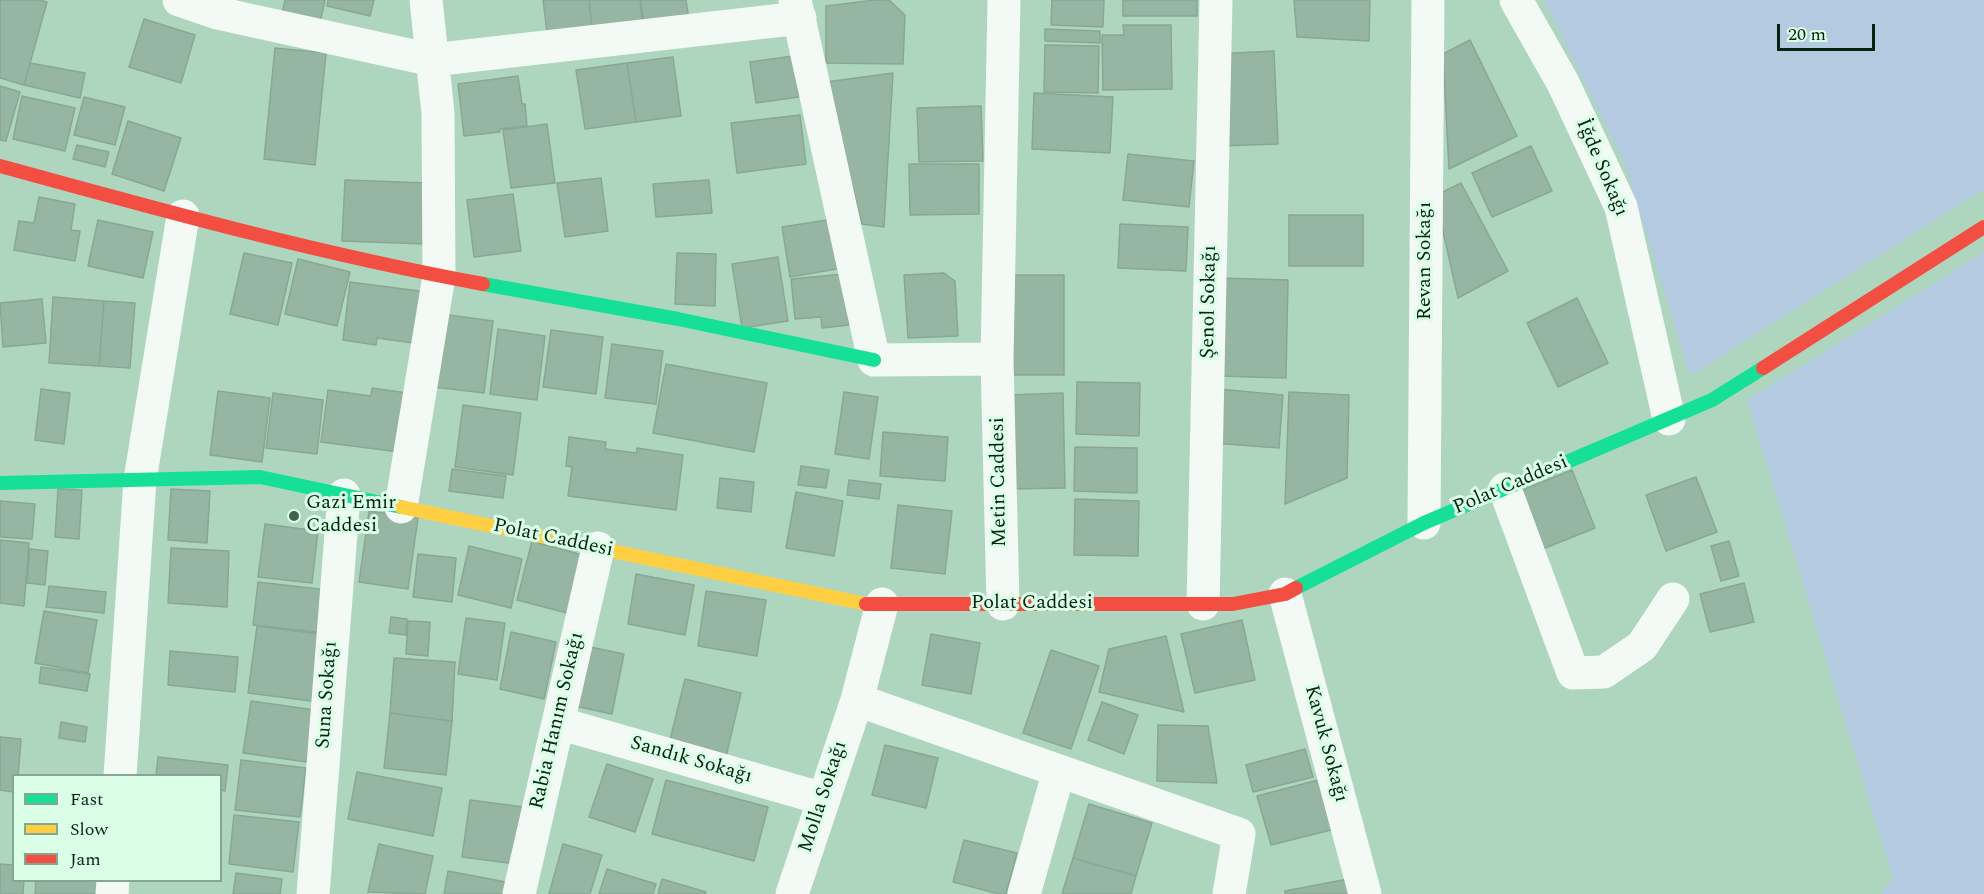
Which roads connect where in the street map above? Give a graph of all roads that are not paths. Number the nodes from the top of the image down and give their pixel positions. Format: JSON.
{"nodes":[{"id":1,"x":179,"y":0,"type":"edge"},
{"id":2,"x":426,"y":0,"type":"edge"},
{"id":3,"x":1004,"y":0,"type":"edge"},
{"id":4,"x":1216,"y":0,"type":"edge"},
{"id":5,"x":1428,"y":0,"type":"edge"},
{"id":6,"x":1516,"y":0,"type":"edge"},
{"id":7,"x":797,"y":9,"type":"edge"},
{"id":8,"x":432,"y":60,"type":"junction"},
{"id":9,"x":0,"y":166,"type":"edge"},
{"id":10,"x":183,"y":216,"type":"junction"},
{"id":11,"x":1984,"y":227,"type":"edge"},
{"id":12,"x":439,"y":276,"type":"junction"},
{"id":13,"x":997,"y":359,"type":"junction"},
{"id":14,"x":874,"y":360,"type":"junction"},
{"id":15,"x":1669,"y":419,"type":"junction"},
{"id":16,"x":140,"y":480,"type":"junction"},
{"id":17,"x":0,"y":483,"type":"edge"},
{"id":18,"x":1504,"y":489,"type":"junction"},
{"id":19,"x":344,"y":495,"type":"junction"},
{"id":20,"x":401,"y":507,"type":"junction"},
{"id":21,"x":1424,"y":523,"type":"junction"},
{"id":22,"x":598,"y":548,"type":"junction"},
{"id":23,"x":1285,"y":594,"type":"junction"},
{"id":24,"x":1673,"y":599,"type":"dead end"},
{"id":25,"x":882,"y":604,"type":"junction"},
{"id":26,"x":1003,"y":604,"type":"junction"},
{"id":27,"x":1203,"y":604,"type":"junction"},
{"id":28,"x":857,"y":700,"type":"junction"},
{"id":29,"x":558,"y":723,"type":"junction"},
{"id":30,"x":1059,"y":771,"type":"junction"},
{"id":31,"x":120,"y":774,"type":"edge"},
{"id":32,"x":824,"y":799,"type":"junction"},
{"id":33,"x":313,"y":894,"type":"edge"},
{"id":34,"x":519,"y":894,"type":"edge"},
{"id":35,"x":792,"y":894,"type":"edge"},
{"id":36,"x":1024,"y":894,"type":"edge"},
{"id":37,"x":1229,"y":894,"type":"edge"},
{"id":38,"x":1365,"y":894,"type":"edge"}],
"edges":[{"from":1,"to":8,"type":"street"},
{"from":2,"to":8,"type":"street"},
{"from":3,"to":13,"type":"street","name":"Metin Caddesi"},
{"from":4,"to":27,"type":"street","name":"Şenol Sokağı"},
{"from":5,"to":21,"type":"street","name":"Revan Sokağı"},
{"from":6,"to":15,"type":"street","name":"İğde Sokağı"},
{"from":7,"to":8,"type":"street"},
{"from":7,"to":14,"type":"street"},
{"from":8,"to":12,"type":"street"},
{"from":9,"to":10,"type":"street"},
{"from":10,"to":12,"type":"street"},
{"from":10,"to":16,"type":"street"},
{"from":11,"to":15,"type":"street","name":"Polat Caddesi"},
{"from":12,"to":14,"type":"street"},
{"from":12,"to":20,"type":"street"},
{"from":13,"to":14,"type":"street"},
{"from":13,"to":26,"type":"street","name":"Metin Caddesi"},
{"from":15,"to":18,"type":"street","name":"Polat Caddesi"},
{"from":16,"to":17,"type":"street","name":"Polat Caddesi"},
{"from":16,"to":19,"type":"street","name":"Polat Caddesi"},
{"from":16,"to":31,"type":"street"},
{"from":18,"to":21,"type":"street","name":"Polat Caddesi"},
{"from":18,"to":24,"type":"street"},
{"from":19,"to":20,"type":"street","name":"Polat Caddesi"},
{"from":19,"to":33,"type":"street","name":"Suna Sokağı"},
{"from":20,"to":22,"type":"street","name":"Polat Caddesi"},
{"from":21,"to":23,"type":"street","name":"Polat Caddesi"},
{"from":22,"to":25,"type":"street","name":"Polat Caddesi"},
{"from":22,"to":29,"type":"street","name":"Rabia Hanım Sokağı"},
{"from":23,"to":27,"type":"street","name":"Polat Caddesi"},
{"from":23,"to":38,"type":"street","name":"Kavuk Sokağı"},
{"from":25,"to":26,"type":"street","name":"Polat Caddesi"},
{"from":25,"to":28,"type":"street","name":"Molla Sokağı"},
{"from":26,"to":27,"type":"street","name":"Polat Caddesi"},
{"from":28,"to":30,"type":"street"},
{"from":28,"to":32,"type":"street","name":"Molla Sokağı"},
{"from":29,"to":32,"type":"street","name":"Sandık Sokağı"},
{"from":29,"to":34,"type":"street","name":"Rabia Hanım Sokağı"},
{"from":30,"to":36,"type":"street"},
{"from":30,"to":37,"type":"street"},
{"from":32,"to":35,"type":"street","name":"Molla Sokağı"}]}
